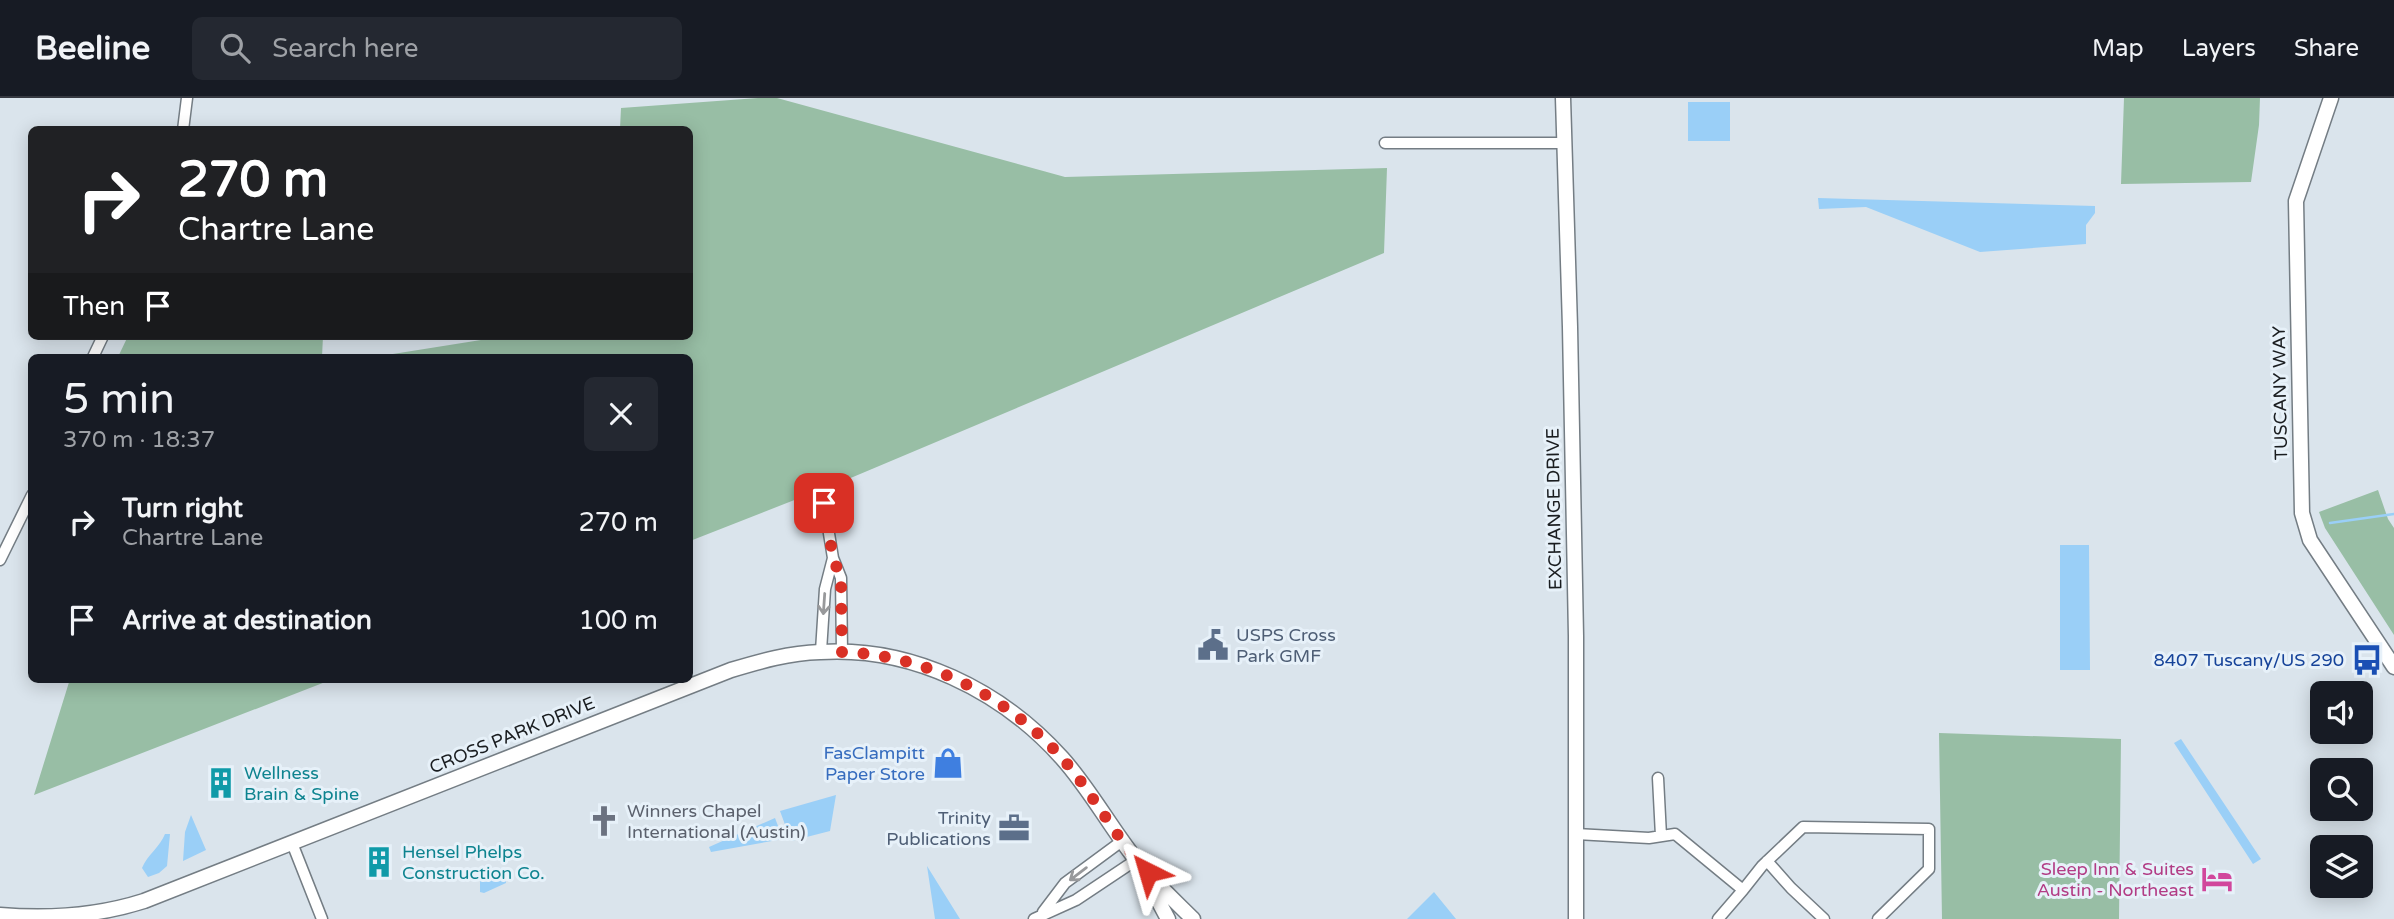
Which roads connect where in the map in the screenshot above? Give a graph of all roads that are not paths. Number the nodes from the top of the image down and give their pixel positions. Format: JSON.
{"nodes":[{"id":1,"x":187,"y":98,"type":"edge"},
{"id":2,"x":1563,"y":98,"type":"edge"},
{"id":3,"x":2331,"y":98,"type":"edge"},
{"id":4,"x":184,"y":126,"type":"edge"},
{"id":5,"x":1385,"y":143,"type":"dead end"},
{"id":6,"x":1563,"y":143,"type":"junction"},
{"id":7,"x":28,"y":503,"type":"edge"},
{"id":8,"x":824,"y":503,"type":"dead end"},
{"id":9,"x":833,"y":558,"type":"junction"},
{"id":10,"x":0,"y":560,"type":"edge"},
{"id":11,"x":821,"y":651,"type":"junction"},
{"id":12,"x":842,"y":652,"type":"junction"},
{"id":13,"x":2394,"y":667,"type":"edge"},
{"id":14,"x":1658,"y":778,"type":"dead end"},
{"id":15,"x":1576,"y":834,"type":"junction"},
{"id":16,"x":1661,"y":836,"type":"junction"},
{"id":17,"x":1122,"y":841,"type":"junction"},
{"id":18,"x":292,"y":844,"type":"junction"},
{"id":19,"x":1136,"y":860,"type":"junction"},
{"id":20,"x":1767,"y":861,"type":"junction"},
{"id":21,"x":1743,"y":890,"type":"junction"},
{"id":22,"x":0,"y":915,"type":"edge"},
{"id":23,"x":1038,"y":917,"type":"edge"},
{"id":24,"x":322,"y":919,"type":"edge"},
{"id":25,"x":1168,"y":919,"type":"edge"},
{"id":26,"x":1193,"y":919,"type":"edge"},
{"id":27,"x":1576,"y":919,"type":"edge"},
{"id":28,"x":1718,"y":919,"type":"edge"},
{"id":29,"x":1824,"y":919,"type":"edge"},
{"id":30,"x":1878,"y":919,"type":"edge"}],
"edges":[{"from":1,"to":4,"type":"street"},
{"from":2,"to":6,"type":"street","name":"EXCHANGE DRIVE"},
{"from":3,"to":13,"type":"street","name":"TUSCANY WAY"},
{"from":5,"to":6,"type":"street"},
{"from":6,"to":15,"type":"street","name":"EXCHANGE DRIVE"},
{"from":7,"to":10,"type":"street"},
{"from":8,"to":9,"type":"street"},
{"from":9,"to":11,"type":"street","one_way":true},
{"from":9,"to":12,"type":"street"},
{"from":11,"to":12,"type":"street","name":"CROSS PARK DRIVE"},
{"from":11,"to":18,"type":"street","name":"CROSS PARK DRIVE"},
{"from":12,"to":17,"type":"street","name":"CROSS PARK DRIVE"},
{"from":14,"to":16,"type":"street"},
{"from":15,"to":16,"type":"street"},
{"from":15,"to":27,"type":"street","name":"EXCHANGE DRIVE"},
{"from":16,"to":21,"type":"street"},
{"from":17,"to":19,"type":"street","name":"CROSS PARK DRIVE"},
{"from":17,"to":23,"type":"street","one_way":true},
{"from":18,"to":22,"type":"street","name":"CROSS PARK DRIVE"},
{"from":18,"to":24,"type":"street"},
{"from":19,"to":23,"type":"street"},
{"from":19,"to":25,"type":"street","name":"CROSS PARK DRIVE"},
{"from":19,"to":26,"type":"street","name":"CROSS PARK DRIVE"},
{"from":20,"to":21,"type":"street"},
{"from":20,"to":29,"type":"street"},
{"from":20,"to":30,"type":"street"},
{"from":21,"to":28,"type":"street"}]}
